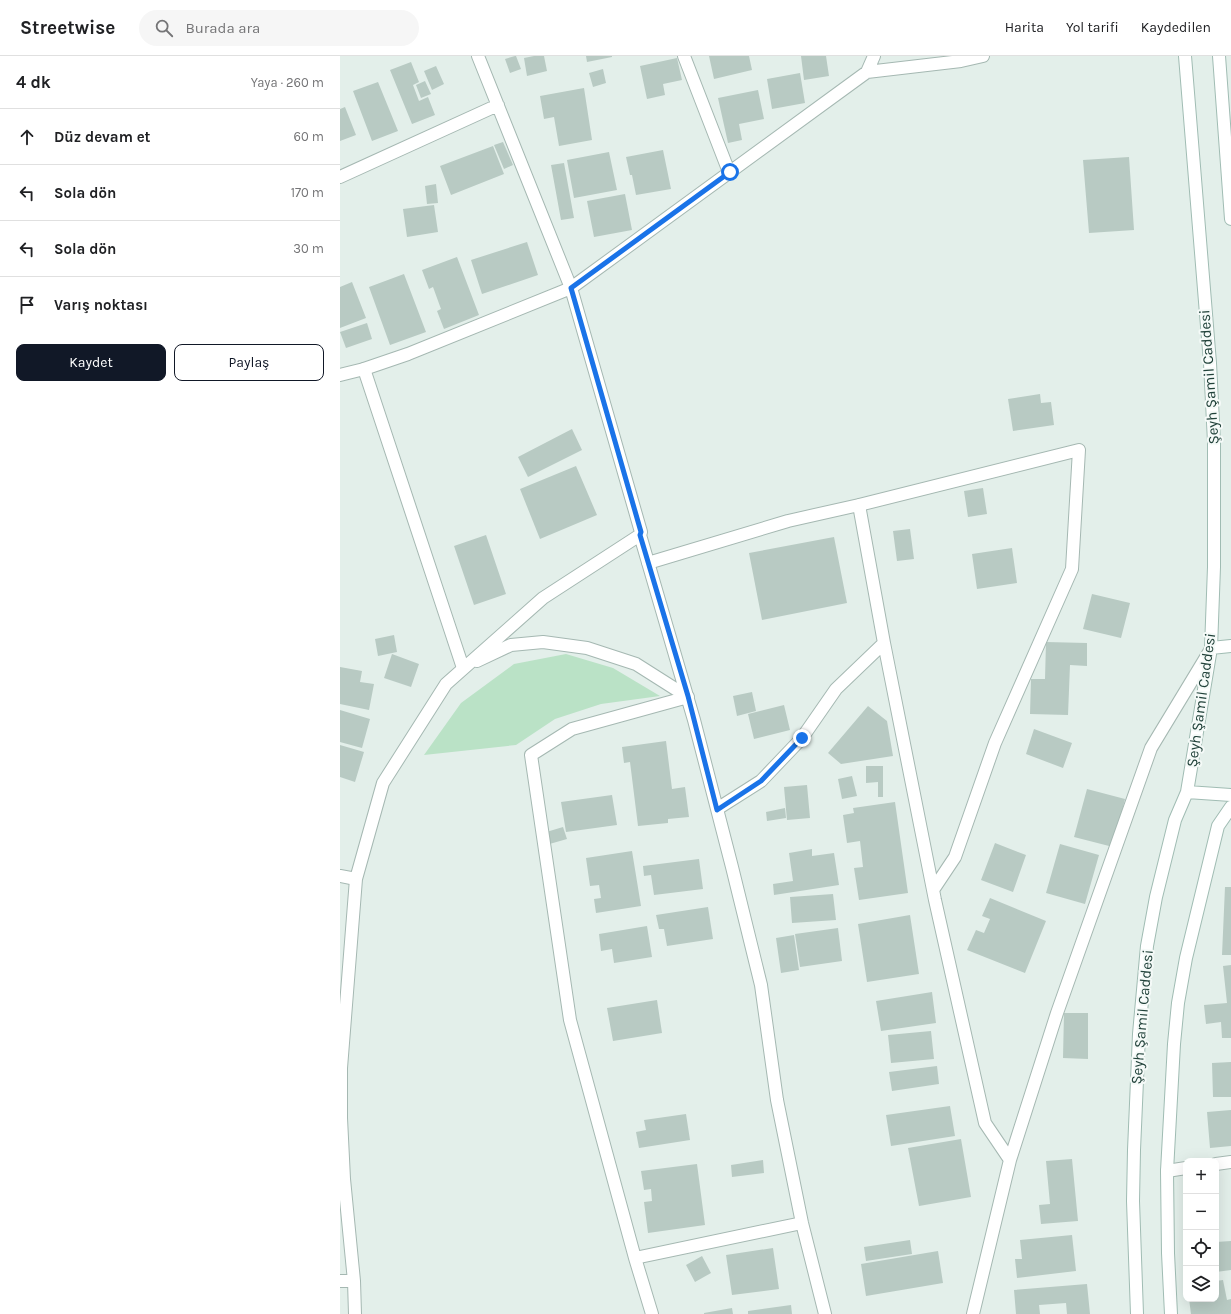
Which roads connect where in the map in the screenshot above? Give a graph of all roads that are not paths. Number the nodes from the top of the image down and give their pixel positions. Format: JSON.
{"nodes":[{"id":1,"x":478,"y":56,"type":"edge"},
{"id":2,"x":684,"y":56,"type":"edge"},
{"id":3,"x":874,"y":56,"type":"edge"},
{"id":4,"x":983,"y":56,"type":"edge"},
{"id":5,"x":1185,"y":56,"type":"edge"},
{"id":6,"x":1219,"y":56,"type":"edge"},
{"id":7,"x":867,"y":72,"type":"junction"},
{"id":8,"x":1227,"y":104,"type":"edge"},
{"id":9,"x":498,"y":105,"type":"junction"},
{"id":10,"x":730,"y":172,"type":"junction"},
{"id":11,"x":340,"y":177,"type":"edge"},
{"id":12,"x":1231,"y":219,"type":"edge"},
{"id":13,"x":571,"y":288,"type":"junction"},
{"id":14,"x":364,"y":369,"type":"junction"},
{"id":15,"x":340,"y":375,"type":"edge"},
{"id":16,"x":859,"y":505,"type":"junction"},
{"id":17,"x":640,"y":535,"type":"junction"},
{"id":18,"x":648,"y":563,"type":"junction"},
{"id":19,"x":884,"y":642,"type":"junction"},
{"id":20,"x":1231,"y":646,"type":"edge"},
{"id":21,"x":1211,"y":648,"type":"junction"},
{"id":22,"x":463,"y":668,"type":"junction"},
{"id":23,"x":688,"y":696,"type":"junction"},
{"id":24,"x":1187,"y":792,"type":"junction"},
{"id":25,"x":1231,"y":795,"type":"edge"},
{"id":26,"x":1231,"y":807,"type":"edge"},
{"id":27,"x":717,"y":810,"type":"junction"},
{"id":28,"x":340,"y":876,"type":"edge"},
{"id":29,"x":356,"y":879,"type":"junction"},
{"id":30,"x":933,"y":890,"type":"junction"},
{"id":31,"x":1010,"y":1160,"type":"junction"},
{"id":32,"x":1231,"y":1162,"type":"edge"},
{"id":33,"x":1219,"y":1164,"type":"edge"},
{"id":34,"x":1183,"y":1168,"type":"edge"},
{"id":35,"x":1167,"y":1171,"type":"junction"},
{"id":36,"x":802,"y":1223,"type":"junction"},
{"id":37,"x":635,"y":1258,"type":"junction"},
{"id":38,"x":340,"y":1281,"type":"edge"},
{"id":39,"x":354,"y":1281,"type":"junction"},
{"id":40,"x":355,"y":1314,"type":"edge"},
{"id":41,"x":652,"y":1314,"type":"edge"},
{"id":42,"x":825,"y":1314,"type":"edge"},
{"id":43,"x":972,"y":1314,"type":"edge"},
{"id":44,"x":1137,"y":1314,"type":"edge"},
{"id":45,"x":1171,"y":1314,"type":"edge"}],
"edges":[{"from":1,"to":9,"type":"street"},
{"from":2,"to":10,"type":"street"},
{"from":3,"to":7,"type":"street"},
{"from":4,"to":7,"type":"street"},
{"from":5,"to":21,"type":"street","name":"Şeyh Şamil Caddesi"},
{"from":6,"to":8,"type":"street"},
{"from":7,"to":10,"type":"street"},
{"from":8,"to":12,"type":"street"},
{"from":9,"to":11,"type":"street"},
{"from":9,"to":13,"type":"street"},
{"from":10,"to":13,"type":"street"},
{"from":13,"to":14,"type":"street"},
{"from":13,"to":17,"type":"street"},
{"from":14,"to":15,"type":"street"},
{"from":14,"to":22,"type":"street"},
{"from":16,"to":18,"type":"street"},
{"from":16,"to":19,"type":"street"},
{"from":16,"to":30,"type":"street"},
{"from":17,"to":18,"type":"street"},
{"from":17,"to":22,"type":"street"},
{"from":18,"to":23,"type":"street"},
{"from":19,"to":27,"type":"street"},
{"from":19,"to":30,"type":"street"},
{"from":20,"to":21,"type":"street"},
{"from":21,"to":24,"type":"street","name":"Şeyh Şamil Caddesi"},
{"from":21,"to":31,"type":"street"},
{"from":22,"to":23,"type":"street"},
{"from":22,"to":29,"type":"street"},
{"from":23,"to":27,"type":"street"},
{"from":23,"to":37,"type":"street"},
{"from":24,"to":25,"type":"street"},
{"from":24,"to":44,"type":"street","name":"Şeyh Şamil Caddesi"},
{"from":26,"to":35,"type":"street"},
{"from":27,"to":36,"type":"street"},
{"from":28,"to":29,"type":"street"},
{"from":29,"to":39,"type":"street"},
{"from":30,"to":31,"type":"street"},
{"from":31,"to":43,"type":"street"},
{"from":32,"to":33,"type":"street"},
{"from":34,"to":35,"type":"street"},
{"from":35,"to":45,"type":"street"},
{"from":36,"to":37,"type":"street"},
{"from":36,"to":42,"type":"street"},
{"from":37,"to":41,"type":"street"},
{"from":38,"to":39,"type":"street"},
{"from":39,"to":40,"type":"street"}]}
